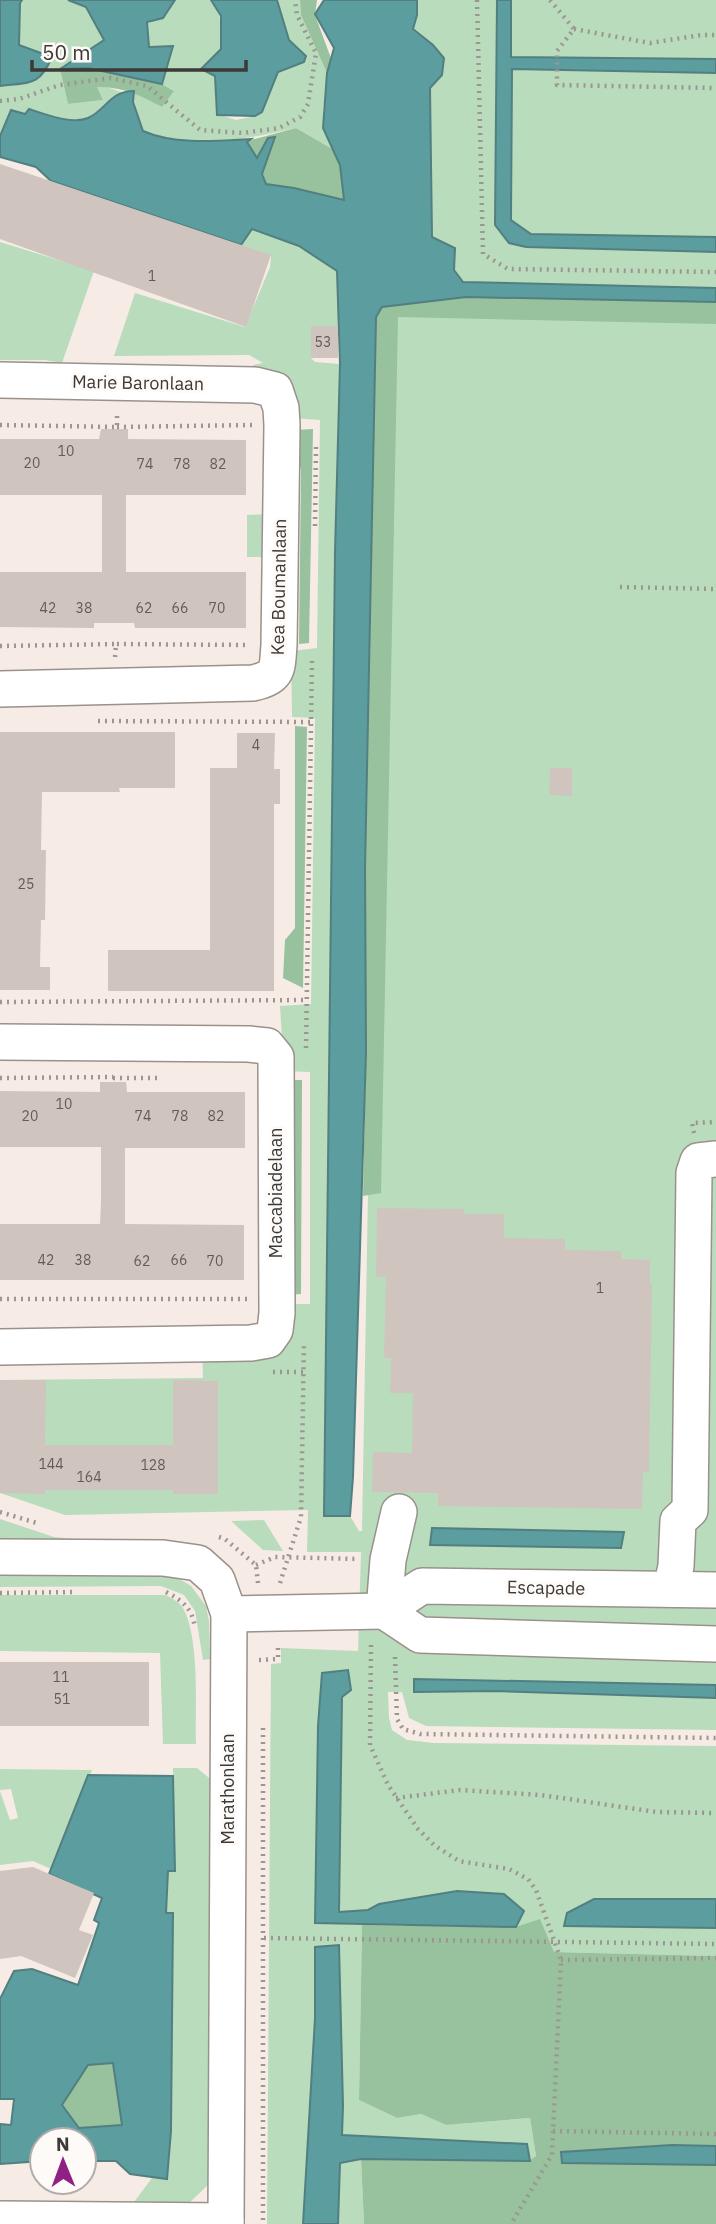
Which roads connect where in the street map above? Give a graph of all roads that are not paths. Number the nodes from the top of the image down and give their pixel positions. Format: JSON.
{"nodes":[{"id":1,"x":0,"y":380,"type":"edge"},
{"id":2,"x":275,"y":390,"type":"joint"},
{"id":3,"x":0,"y":689,"type":"edge"},
{"id":4,"x":0,"y":1042,"type":"edge"},
{"id":5,"x":716,"y":1159,"type":"edge"},
{"id":6,"x":0,"y":1347,"type":"edge"},
{"id":7,"x":399,"y":1512,"type":"dead end"},
{"id":8,"x":0,"y":1557,"type":"edge"},
{"id":9,"x":671,"y":1589,"type":"junction"},
{"id":10,"x":716,"y":1590,"type":"edge"},
{"id":11,"x":384,"y":1611,"type":"junction"},
{"id":12,"x":229,"y":1615,"type":"junction"},
{"id":13,"x":716,"y":1644,"type":"edge"},
{"id":14,"x":0,"y":2219,"type":"edge"},
{"id":15,"x":226,"y":2223,"type":"edge"}],
"edges":[{"from":1,"to":2,"type":"street","name":"Marie Baronlaan"},
{"from":2,"to":3,"type":"street","name":"Kea Boumanlaan"},
{"from":4,"to":6,"type":"street","name":"Maccabiadelaan"},
{"from":5,"to":9,"type":"street"},
{"from":7,"to":11,"type":"street"},
{"from":8,"to":12,"type":"street","name":"Marathonlaan"},
{"from":9,"to":10,"type":"street","name":"Escapade"},
{"from":9,"to":11,"type":"street","name":"Escapade"},
{"from":11,"to":12,"type":"street"},
{"from":11,"to":13,"type":"street"},
{"from":12,"to":15,"type":"street","name":"Marathonlaan"},
{"from":14,"to":15,"type":"street"}]}
